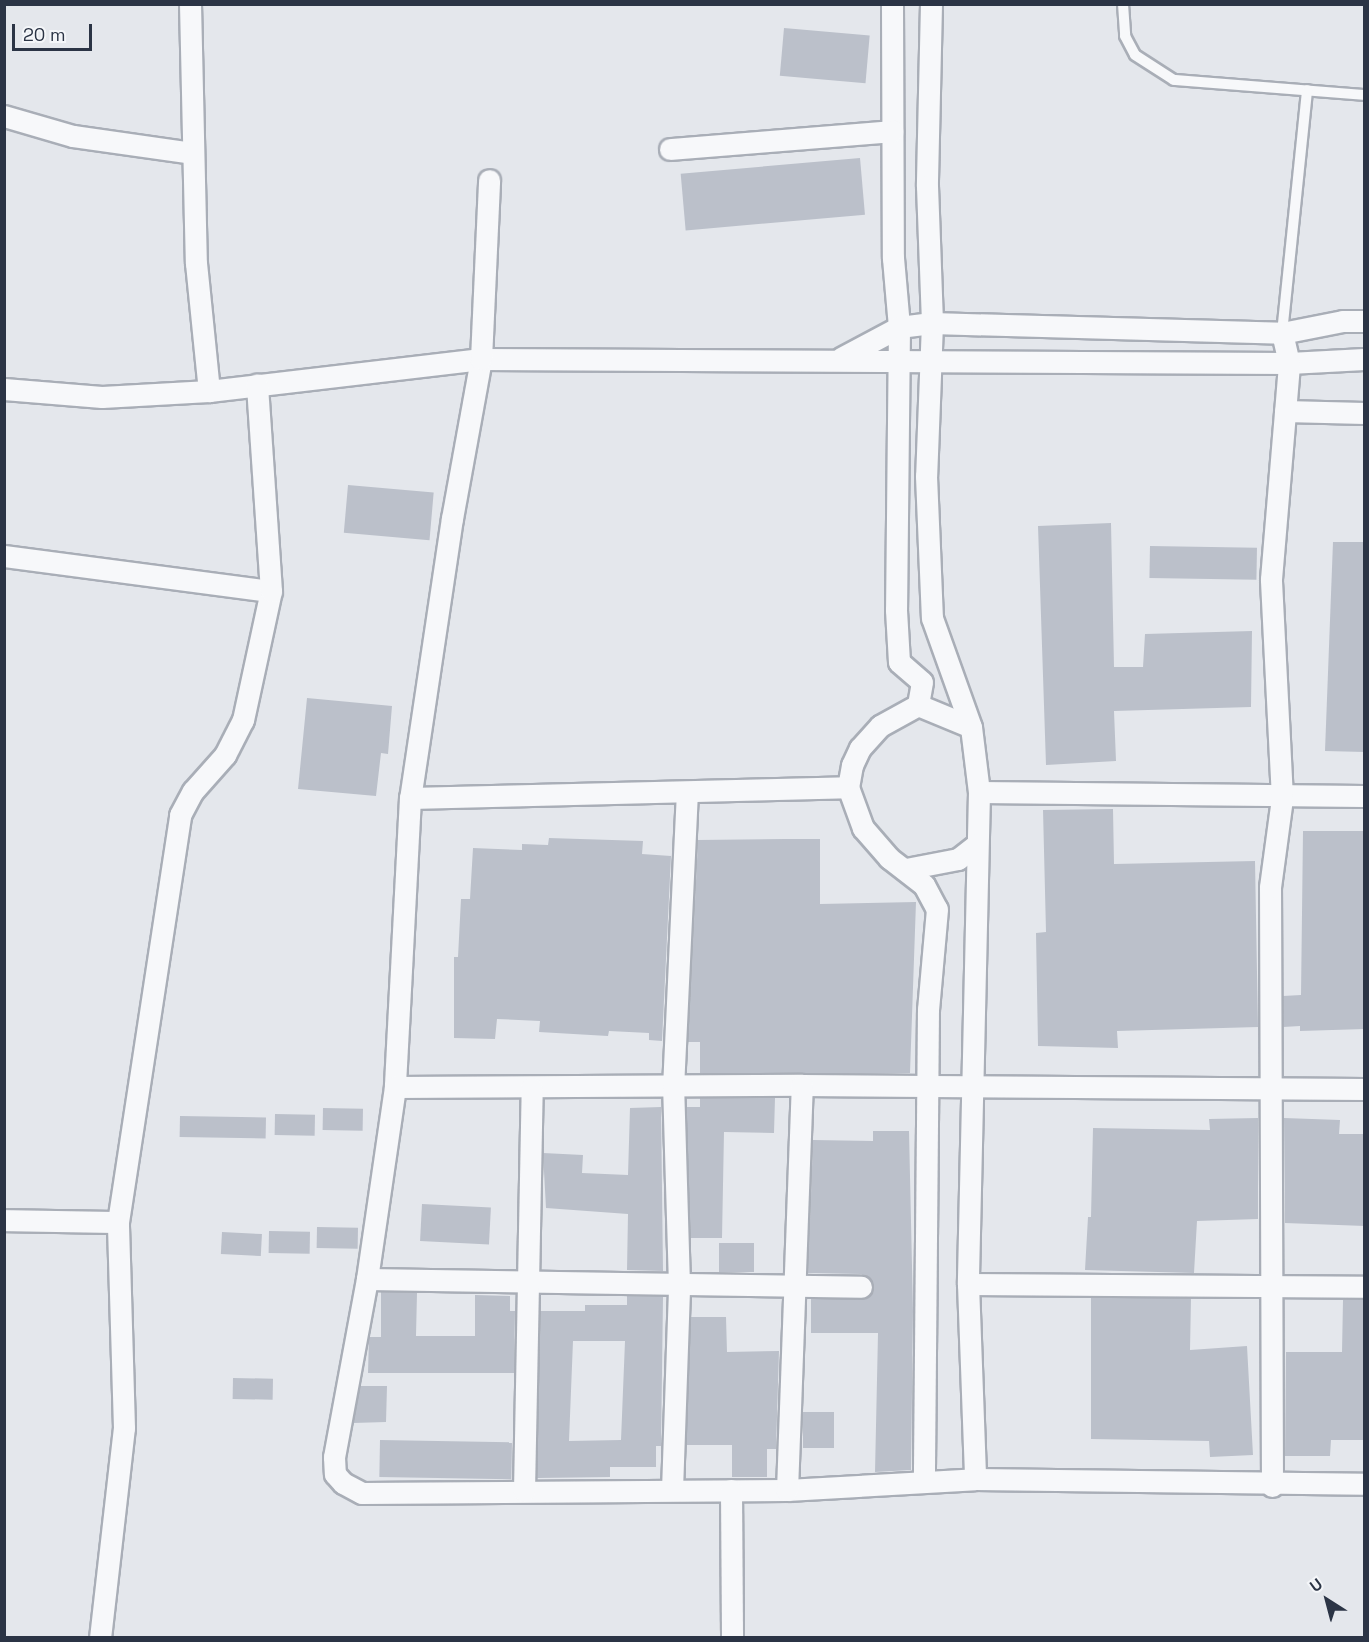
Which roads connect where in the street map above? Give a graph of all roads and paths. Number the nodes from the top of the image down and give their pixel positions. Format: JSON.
{"nodes":[{"id":1,"x":190,"y":4,"type":"edge"},
{"id":2,"x":892,"y":4,"type":"edge"},
{"id":3,"x":932,"y":4,"type":"edge"},
{"id":4,"x":1123,"y":4,"type":"edge"},
{"id":5,"x":1307,"y":90,"type":"junction"},
{"id":6,"x":1365,"y":95,"type":"edge"},
{"id":7,"x":4,"y":116,"type":"edge"},
{"id":8,"x":892,"y":131,"type":"junction"},
{"id":9,"x":670,"y":149,"type":"dead end"},
{"id":10,"x":192,"y":153,"type":"junction"},
{"id":11,"x":489,"y":180,"type":"dead end"},
{"id":12,"x":1365,"y":321,"type":"edge"},
{"id":13,"x":932,"y":323,"type":"junction"},
{"id":14,"x":899,"y":327,"type":"junction"},
{"id":15,"x":1282,"y":333,"type":"junction"},
{"id":16,"x":481,"y":359,"type":"junction"},
{"id":17,"x":1365,"y":359,"type":"edge"},
{"id":18,"x":837,"y":360,"type":"junction"},
{"id":19,"x":898,"y":360,"type":"junction"},
{"id":20,"x":930,"y":363,"type":"junction"},
{"id":21,"x":1289,"y":363,"type":"junction"},
{"id":22,"x":257,"y":384,"type":"junction"},
{"id":23,"x":4,"y":389,"type":"edge"},
{"id":24,"x":209,"y":391,"type":"junction"},
{"id":25,"x":1285,"y":411,"type":"junction"},
{"id":26,"x":1365,"y":413,"type":"edge"},
{"id":27,"x":4,"y":556,"type":"edge"},
{"id":28,"x":271,"y":591,"type":"junction"},
{"id":29,"x":918,"y":705,"type":"junction"},
{"id":30,"x":971,"y":727,"type":"junction"},
{"id":31,"x":848,"y":787,"type":"junction"},
{"id":32,"x":979,"y":792,"type":"junction"},
{"id":33,"x":687,"y":794,"type":"junction"},
{"id":34,"x":1365,"y":796,"type":"edge"},
{"id":35,"x":410,"y":798,"type":"junction"},
{"id":36,"x":1282,"y":798,"type":"junction"},
{"id":37,"x":977,"y":844,"type":"junction"},
{"id":38,"x":906,"y":869,"type":"junction"},
{"id":39,"x":802,"y":1085,"type":"junction"},
{"id":40,"x":395,"y":1087,"type":"junction"},
{"id":41,"x":532,"y":1088,"type":"junction"},
{"id":42,"x":673,"y":1088,"type":"junction"},
{"id":43,"x":928,"y":1088,"type":"junction"},
{"id":44,"x":972,"y":1088,"type":"junction"},
{"id":45,"x":1271,"y":1088,"type":"junction"},
{"id":46,"x":1365,"y":1089,"type":"edge"},
{"id":47,"x":4,"y":1220,"type":"edge"},
{"id":48,"x":118,"y":1222,"type":"junction"},
{"id":49,"x":367,"y":1279,"type":"junction"},
{"id":50,"x":529,"y":1282,"type":"junction"},
{"id":51,"x":968,"y":1284,"type":"junction"},
{"id":52,"x":679,"y":1285,"type":"junction"},
{"id":53,"x":794,"y":1287,"type":"junction"},
{"id":54,"x":861,"y":1287,"type":"dead end"},
{"id":55,"x":1365,"y":1287,"type":"edge"},
{"id":56,"x":1269,"y":1290,"type":"junction"},
{"id":57,"x":975,"y":1479,"type":"junction"},
{"id":58,"x":924,"y":1482,"type":"junction"},
{"id":59,"x":1365,"y":1484,"type":"edge"},
{"id":60,"x":1272,"y":1486,"type":"junction"},
{"id":61,"x":672,"y":1490,"type":"junction"},
{"id":62,"x":731,"y":1490,"type":"junction"},
{"id":63,"x":787,"y":1490,"type":"junction"},
{"id":64,"x":524,"y":1491,"type":"junction"},
{"id":65,"x":100,"y":1638,"type":"edge"},
{"id":66,"x":732,"y":1638,"type":"edge"}],
"edges":[{"from":1,"to":10,"type":"street"},
{"from":2,"to":8,"type":"street"},
{"from":3,"to":13,"type":"street"},
{"from":4,"to":5,"type":"lane"},
{"from":5,"to":6,"type":"lane"},
{"from":5,"to":15,"type":"lane"},
{"from":7,"to":10,"type":"street"},
{"from":8,"to":9,"type":"street"},
{"from":8,"to":14,"type":"street"},
{"from":10,"to":24,"type":"street"},
{"from":11,"to":16,"type":"street"},
{"from":12,"to":15,"type":"street"},
{"from":13,"to":14,"type":"street"},
{"from":13,"to":15,"type":"street"},
{"from":13,"to":20,"type":"street"},
{"from":14,"to":18,"type":"street"},
{"from":14,"to":19,"type":"street"},
{"from":15,"to":21,"type":"street"},
{"from":16,"to":18,"type":"street"},
{"from":16,"to":22,"type":"street"},
{"from":16,"to":35,"type":"street"},
{"from":17,"to":21,"type":"street"},
{"from":18,"to":19,"type":"street"},
{"from":19,"to":20,"type":"street"},
{"from":19,"to":29,"type":"street"},
{"from":20,"to":21,"type":"street"},
{"from":20,"to":30,"type":"street"},
{"from":21,"to":25,"type":"street"},
{"from":22,"to":24,"type":"street"},
{"from":22,"to":28,"type":"street"},
{"from":23,"to":24,"type":"street"},
{"from":25,"to":26,"type":"street"},
{"from":25,"to":36,"type":"street"},
{"from":27,"to":28,"type":"street"},
{"from":28,"to":48,"type":"street"},
{"from":29,"to":30,"type":"street"},
{"from":29,"to":31,"type":"street"},
{"from":30,"to":32,"type":"street"},
{"from":31,"to":33,"type":"street"},
{"from":31,"to":38,"type":"street"},
{"from":32,"to":36,"type":"street"},
{"from":32,"to":37,"type":"street"},
{"from":33,"to":35,"type":"street"},
{"from":33,"to":42,"type":"street"},
{"from":34,"to":36,"type":"street"},
{"from":35,"to":40,"type":"street"},
{"from":36,"to":45,"type":"street"},
{"from":37,"to":38,"type":"street"},
{"from":37,"to":44,"type":"street"},
{"from":38,"to":43,"type":"street"},
{"from":39,"to":42,"type":"street"},
{"from":39,"to":43,"type":"street"},
{"from":39,"to":53,"type":"street"},
{"from":40,"to":41,"type":"street"},
{"from":40,"to":49,"type":"street"},
{"from":41,"to":42,"type":"street"},
{"from":41,"to":50,"type":"street"},
{"from":42,"to":52,"type":"street"},
{"from":43,"to":44,"type":"street"},
{"from":43,"to":58,"type":"street"},
{"from":44,"to":45,"type":"street"},
{"from":44,"to":51,"type":"street"},
{"from":45,"to":46,"type":"street"},
{"from":45,"to":56,"type":"street"},
{"from":47,"to":48,"type":"street"},
{"from":48,"to":65,"type":"street"},
{"from":49,"to":50,"type":"street"},
{"from":49,"to":64,"type":"street"},
{"from":50,"to":52,"type":"street"},
{"from":50,"to":64,"type":"street"},
{"from":51,"to":56,"type":"street"},
{"from":51,"to":57,"type":"street"},
{"from":52,"to":53,"type":"street"},
{"from":52,"to":61,"type":"street"},
{"from":53,"to":54,"type":"street"},
{"from":53,"to":63,"type":"street"},
{"from":55,"to":56,"type":"street"},
{"from":56,"to":60,"type":"street"},
{"from":57,"to":58,"type":"street"},
{"from":57,"to":60,"type":"street"},
{"from":58,"to":63,"type":"street"},
{"from":59,"to":60,"type":"street"},
{"from":61,"to":62,"type":"street"},
{"from":61,"to":64,"type":"street"},
{"from":62,"to":63,"type":"street"},
{"from":62,"to":66,"type":"street"}]}
